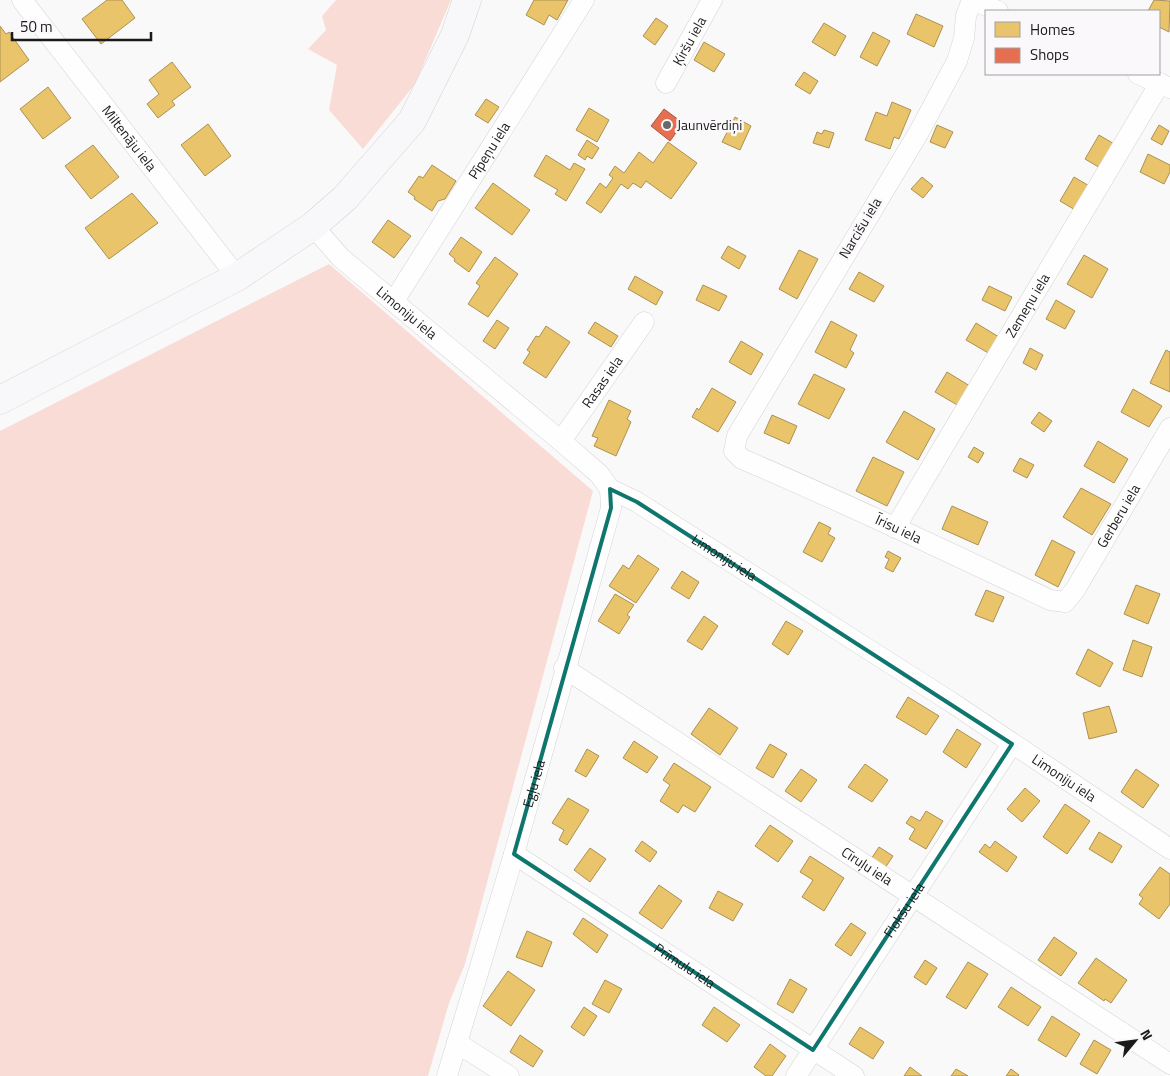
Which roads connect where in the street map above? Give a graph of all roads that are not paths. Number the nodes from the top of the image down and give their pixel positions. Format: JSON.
{"nodes":[{"id":1,"x":22,"y":0,"type":"edge"},
{"id":2,"x":467,"y":0,"type":"edge"},
{"id":3,"x":584,"y":0,"type":"edge"},
{"id":4,"x":712,"y":0,"type":"edge"},
{"id":5,"x":973,"y":0,"type":"edge"},
{"id":6,"x":996,"y":10,"type":"edge"},
{"id":7,"x":1141,"y":75,"type":"edge"},
{"id":8,"x":666,"y":83,"type":"dead end"},
{"id":9,"x":1166,"y":83,"type":"edge"},
{"id":10,"x":313,"y":226,"type":"junction"},
{"id":11,"x":236,"y":277,"type":"junction"},
{"id":12,"x":394,"y":301,"type":"junction"},
{"id":13,"x":644,"y":322,"type":"dead end"},
{"id":14,"x":0,"y":400,"type":"edge"},
{"id":15,"x":1170,"y":428,"type":"edge"},
{"id":16,"x":561,"y":441,"type":"junction"},
{"id":17,"x":734,"y":451,"type":"joint"},
{"id":18,"x":610,"y":489,"type":"junction"},
{"id":19,"x":895,"y":528,"type":"junction"},
{"id":20,"x":1065,"y":602,"type":"joint"},
{"id":21,"x":564,"y":668,"type":"junction"},
{"id":22,"x":1012,"y":744,"type":"junction"},
{"id":23,"x":1170,"y":849,"type":"edge"},
{"id":24,"x":514,"y":854,"type":"junction"},
{"id":25,"x":913,"y":897,"type":"junction"},
{"id":26,"x":457,"y":1043,"type":"junction"},
{"id":27,"x":813,"y":1050,"type":"junction"},
{"id":28,"x":1170,"y":1064,"type":"edge"},
{"id":29,"x":448,"y":1076,"type":"edge"},
{"id":30,"x":509,"y":1076,"type":"edge"},
{"id":31,"x":796,"y":1076,"type":"edge"},
{"id":32,"x":854,"y":1076,"type":"edge"}],
"edges":[{"from":1,"to":11,"type":"street","name":"Miltenāju iela"},
{"from":2,"to":10,"type":"main road"},
{"from":3,"to":12,"type":"street","name":"Pīpeņu iela"},
{"from":4,"to":8,"type":"street","name":"Ķiršu iela"},
{"from":5,"to":6,"type":"street"},
{"from":5,"to":17,"type":"street","name":"Narcišu iela"},
{"from":7,"to":9,"type":"street"},
{"from":9,"to":19,"type":"street","name":"Zemeņu iela"},
{"from":10,"to":11,"type":"main road"},
{"from":10,"to":12,"type":"street","name":"Limoniju iela"},
{"from":11,"to":14,"type":"main road"},
{"from":12,"to":16,"type":"street","name":"Limoniju iela"},
{"from":13,"to":16,"type":"street","name":"Rasas iela"},
{"from":15,"to":20,"type":"street","name":"Gerberu iela"},
{"from":16,"to":18,"type":"street","name":"Limoniju iela"},
{"from":17,"to":19,"type":"street","name":"Īrisu iela"},
{"from":18,"to":21,"type":"street","name":"Egļu iela"},
{"from":18,"to":22,"type":"street","name":"Limoniju iela"},
{"from":19,"to":20,"type":"street","name":"Īrisu iela"},
{"from":21,"to":24,"type":"street","name":"Egļu iela"},
{"from":21,"to":25,"type":"street","name":"Cīruļu iela"},
{"from":22,"to":23,"type":"street","name":"Limoniju iela"},
{"from":22,"to":25,"type":"street","name":"Flokšu iela"},
{"from":24,"to":26,"type":"street","name":"Egļu iela"},
{"from":24,"to":27,"type":"street","name":"Prīmulu iela"},
{"from":25,"to":27,"type":"street","name":"Flokšu iela"},
{"from":25,"to":28,"type":"street","name":"Cīruļu iela"},
{"from":26,"to":29,"type":"street","name":"Egļu iela"},
{"from":26,"to":30,"type":"street"},
{"from":27,"to":31,"type":"street","name":"Flokšu iela"},
{"from":27,"to":32,"type":"street","name":"Prīmulu iela"}]}
